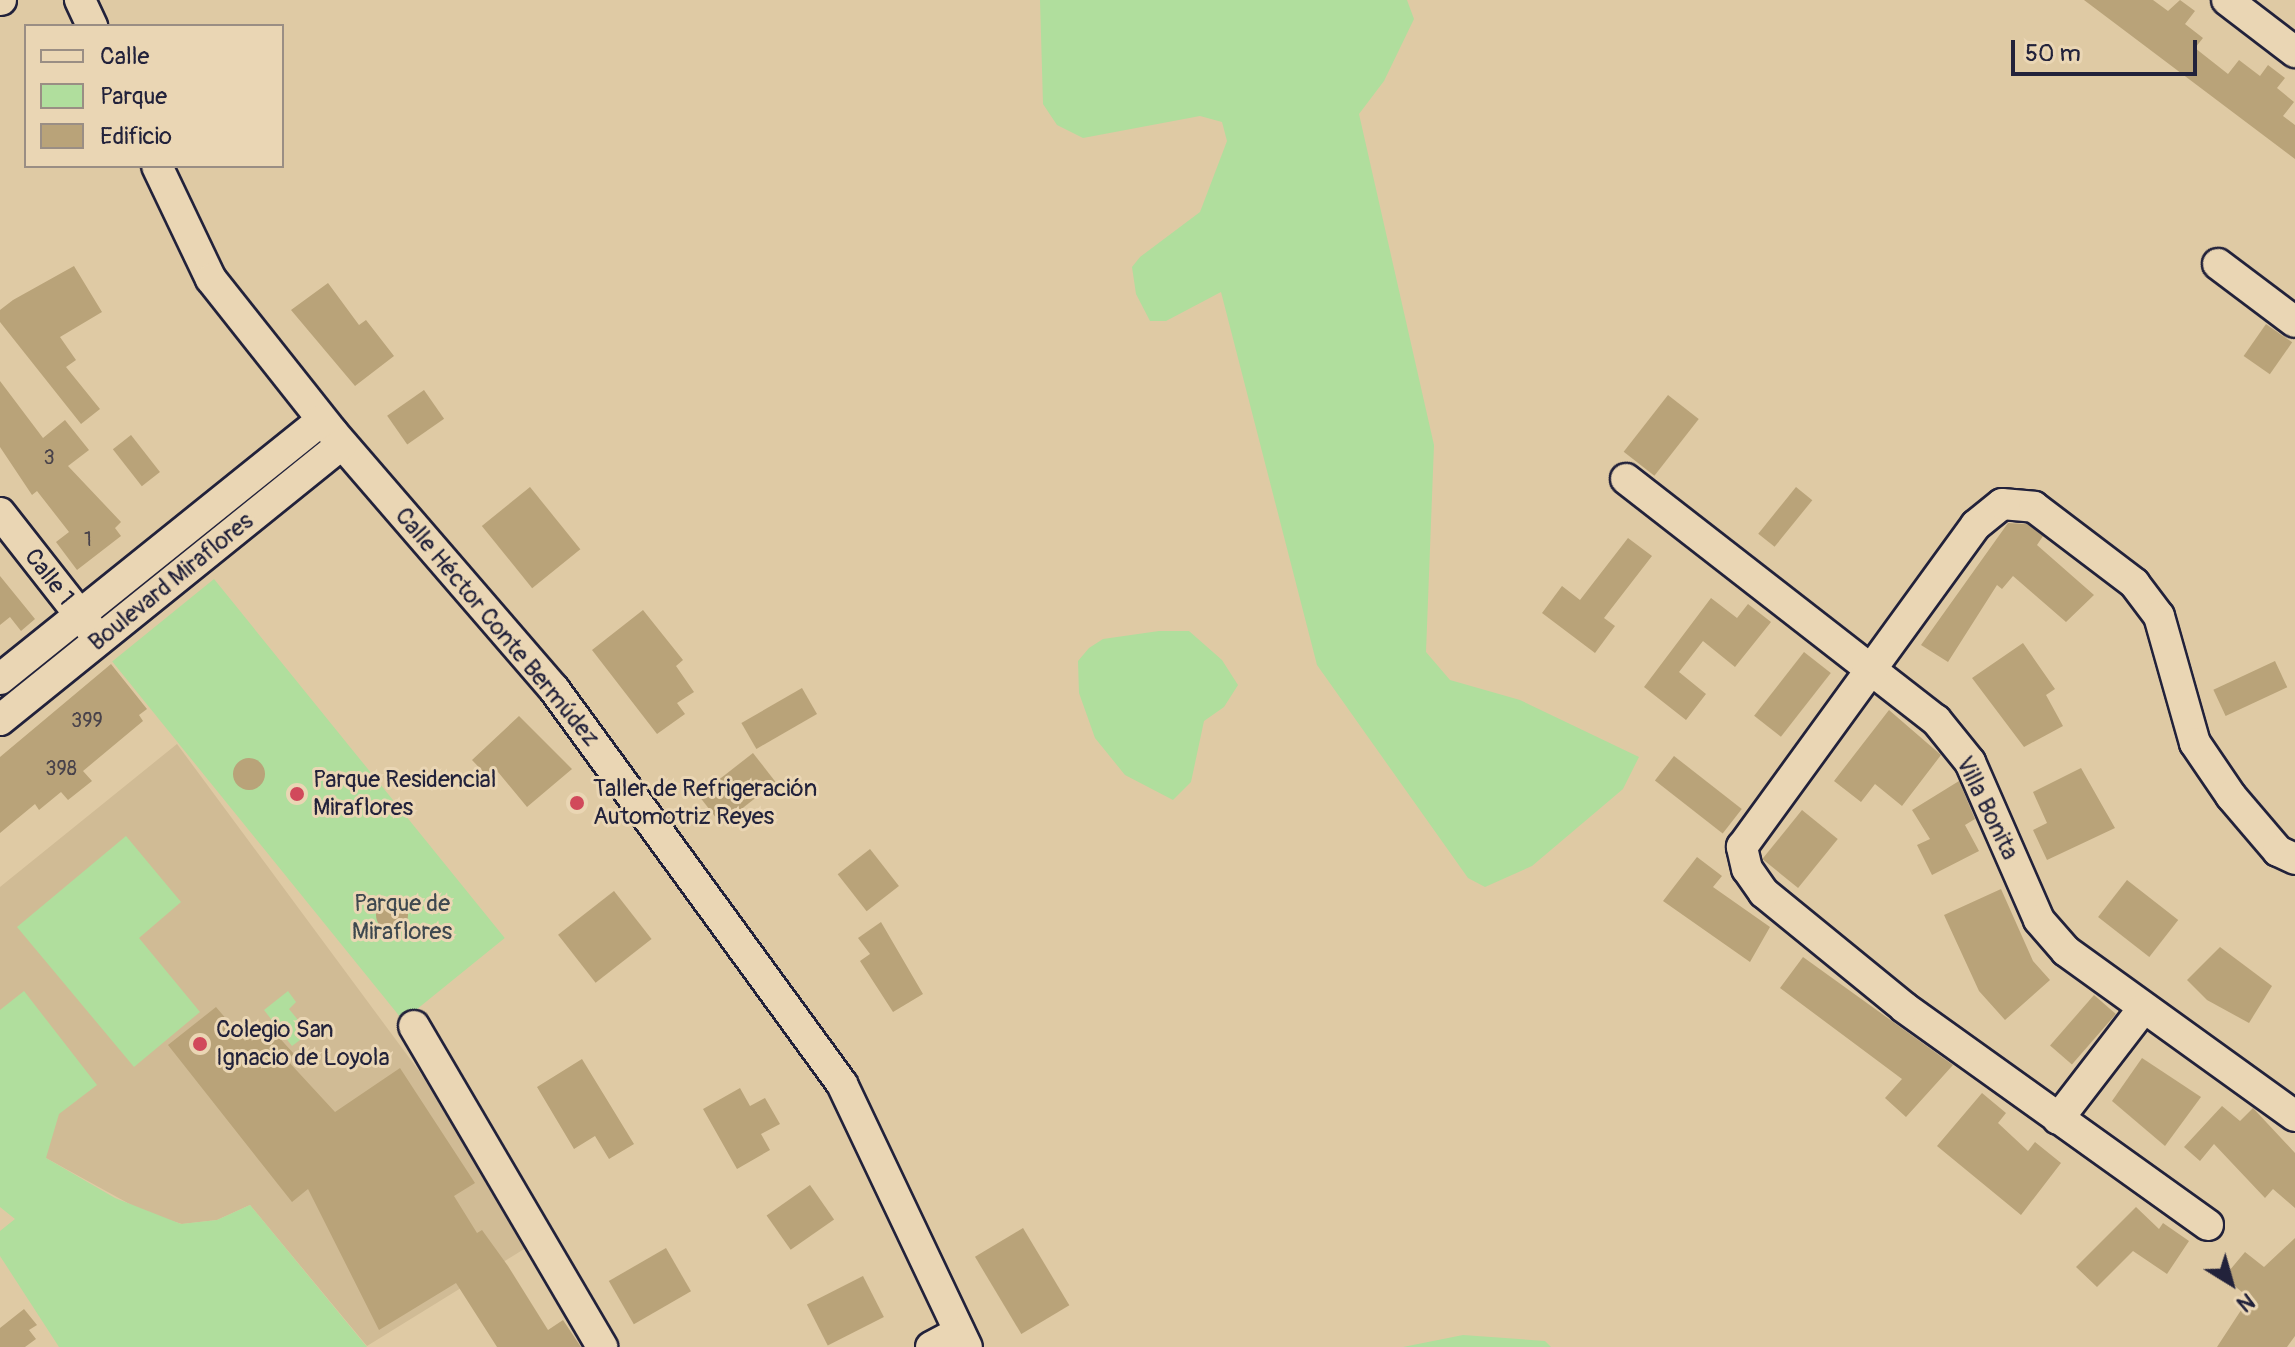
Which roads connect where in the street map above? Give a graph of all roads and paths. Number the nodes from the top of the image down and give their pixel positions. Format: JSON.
{"nodes":[{"id":1,"x":80,"y":0,"type":"edge"},
{"id":2,"x":2227,"y":0,"type":"edge"},
{"id":3,"x":91,"y":24,"type":"edge"},
{"id":4,"x":2295,"y":52,"type":"edge"},
{"id":5,"x":158,"y":168,"type":"edge"},
{"id":6,"x":2218,"y":264,"type":"dead end"},
{"id":7,"x":2295,"y":322,"type":"edge"},
{"id":8,"x":322,"y":420,"type":"junction"},
{"id":9,"x":342,"y":444,"type":"junction"},
{"id":10,"x":1626,"y":479,"type":"dead end"},
{"id":11,"x":0,"y":513,"type":"edge"},
{"id":12,"x":79,"y":615,"type":"junction"},
{"id":13,"x":99,"y":640,"type":"junction"},
{"id":14,"x":1873,"y":671,"type":"junction"},
{"id":15,"x":0,"y":679,"type":"edge"},
{"id":16,"x":0,"y":720,"type":"edge"},
{"id":17,"x":2295,"y":859,"type":"edge"},
{"id":18,"x":2142,"y":1010,"type":"junction"},
{"id":19,"x":414,"y":1026,"type":"dead end"},
{"id":20,"x":2295,"y":1116,"type":"edge"},
{"id":21,"x":2058,"y":1119,"type":"junction"},
{"id":22,"x":2208,"y":1225,"type":"dead end"},
{"id":23,"x":963,"y":1339,"type":"edge"},
{"id":24,"x":602,"y":1347,"type":"edge"},
{"id":25,"x":931,"y":1347,"type":"edge"}],
"edges":[{"from":1,"to":3,"type":"street"},
{"from":2,"to":4,"type":"street"},
{"from":5,"to":8,"type":"street","name":"Calle Héctor Conte Bermúdez"},
{"from":6,"to":7,"type":"street"},
{"from":8,"to":9,"type":"street","name":"Calle Héctor Conte Bermúdez"},
{"from":8,"to":12,"type":"street"},
{"from":9,"to":13,"type":"street","name":"Boulevard Miraflores"},
{"from":9,"to":23,"type":"street","name":"Calle Héctor Conte Bermúdez"},
{"from":10,"to":14,"type":"street","name":"Villa Bonita"},
{"from":11,"to":12,"type":"street","name":"Calle 1"},
{"from":12,"to":13,"type":"street","name":"Calle 1"},
{"from":12,"to":15,"type":"street"},
{"from":13,"to":16,"type":"street","name":"Boulevard Miraflores"},
{"from":14,"to":17,"type":"street"},
{"from":14,"to":18,"type":"street","name":"Villa Bonita"},
{"from":14,"to":21,"type":"street"},
{"from":18,"to":20,"type":"street","name":"Villa Bonita"},
{"from":18,"to":21,"type":"street"},
{"from":19,"to":24,"type":"street"},
{"from":21,"to":22,"type":"street"},
{"from":23,"to":25,"type":"street"}]}
